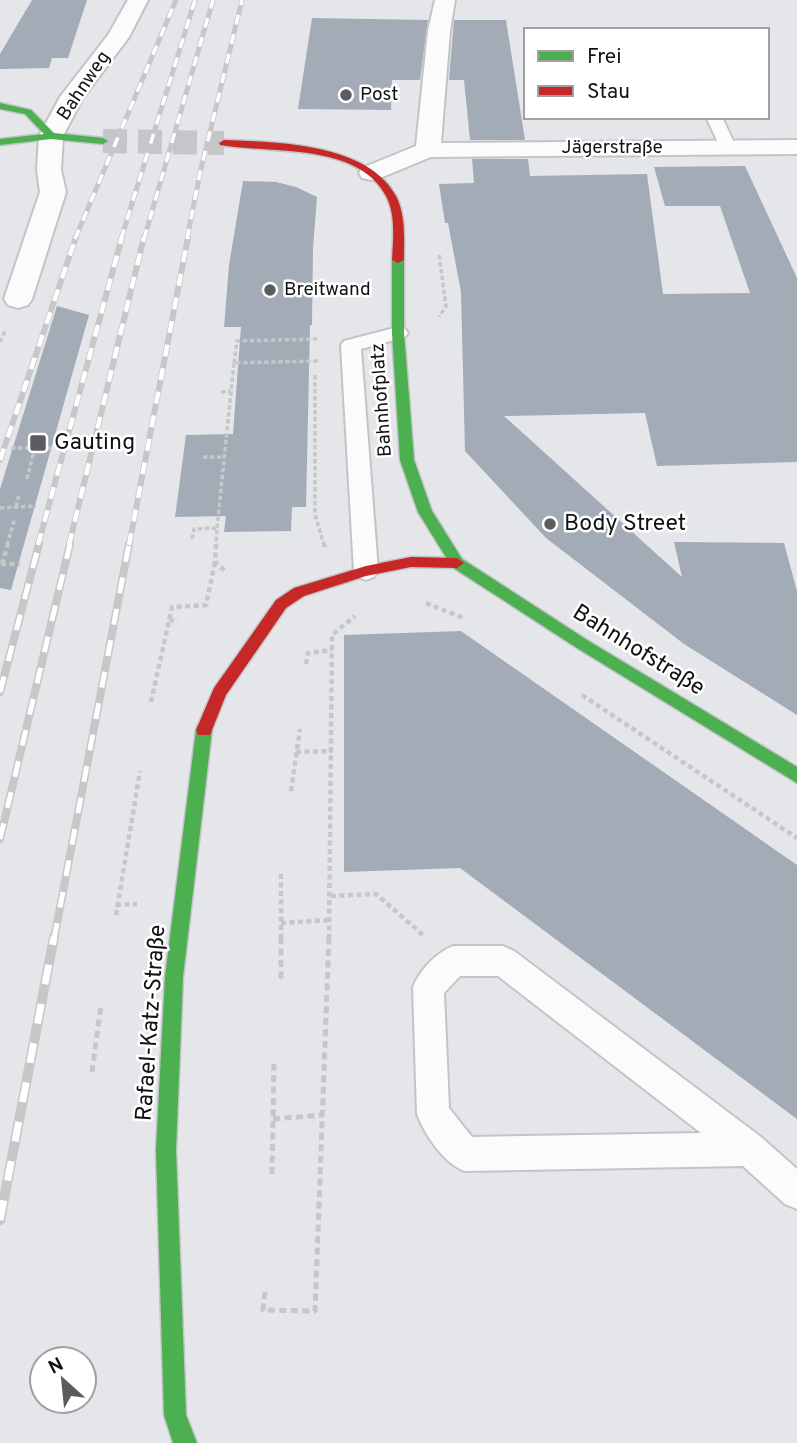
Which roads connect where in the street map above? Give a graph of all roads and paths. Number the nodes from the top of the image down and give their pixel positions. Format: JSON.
{"nodes":[{"id":1,"x":138,"y":0,"type":"edge"},
{"id":2,"x":445,"y":0,"type":"edge"},
{"id":3,"x":0,"y":106,"type":"edge"},
{"id":4,"x":715,"y":119,"type":"edge"},
{"id":5,"x":51,"y":136,"type":"junction"},
{"id":6,"x":103,"y":141,"type":"tunnel mouth"},
{"id":7,"x":0,"y":142,"type":"edge"},
{"id":8,"x":224,"y":143,"type":"tunnel mouth"},
{"id":9,"x":728,"y":147,"type":"junction"},
{"id":10,"x":797,"y":147,"type":"edge"},
{"id":11,"x":428,"y":150,"type":"junction"},
{"id":12,"x":371,"y":173,"type":"junction"},
{"id":13,"x":18,"y":299,"type":"dead end"},
{"id":14,"x":398,"y":333,"type":"junction"},
{"id":15,"x":316,"y":340,"type":"dead end"},
{"id":16,"x":351,"y":360,"type":"junction"},
{"id":17,"x":234,"y":363,"type":"junction"},
{"id":18,"x":231,"y":391,"type":"junction"},
{"id":19,"x":221,"y":392,"type":"dead end"},
{"id":20,"x":11,"y":448,"type":"dead end"},
{"id":21,"x":53,"y":448,"type":"dead end"},
{"id":22,"x":35,"y":449,"type":"junction"},
{"id":23,"x":203,"y":457,"type":"dead end"},
{"id":24,"x":224,"y":457,"type":"junction"},
{"id":25,"x":27,"y":479,"type":"dead end"},
{"id":26,"x":19,"y":494,"type":"dead end"},
{"id":27,"x":36,"y":506,"type":"dead end"},
{"id":28,"x":16,"y":507,"type":"junction"},
{"id":29,"x":0,"y":508,"type":"edge"},
{"id":30,"x":15,"y":518,"type":"dead end"},
{"id":31,"x":217,"y":528,"type":"junction"},
{"id":32,"x":192,"y":539,"type":"dead end"},
{"id":33,"x":215,"y":562,"type":"junction"},
{"id":34,"x":457,"y":563,"type":"junction"},
{"id":35,"x":1,"y":564,"type":"edge"},
{"id":36,"x":20,"y":564,"type":"dead end"},
{"id":37,"x":225,"y":570,"type":"dead end"},
{"id":38,"x":366,"y":571,"type":"junction"},
{"id":39,"x":419,"y":600,"type":"dead end"},
{"id":40,"x":362,"y":611,"type":"dead end"},
{"id":41,"x":169,"y":620,"type":"junction"},
{"id":42,"x":468,"y":620,"type":"dead end"},
{"id":43,"x":178,"y":621,"type":"dead end"},
{"id":44,"x":332,"y":650,"type":"junction"},
{"id":45,"x":306,"y":664,"type":"dead end"},
{"id":46,"x":570,"y":687,"type":"dead end"},
{"id":47,"x":151,"y":702,"type":"dead end"},
{"id":48,"x":300,"y":729,"type":"dead end"},
{"id":49,"x":332,"y":751,"type":"junction"},
{"id":50,"x":296,"y":752,"type":"junction"},
{"id":51,"x":140,"y":771,"type":"dead end"},
{"id":52,"x":797,"y":776,"type":"edge"},
{"id":53,"x":291,"y":791,"type":"dead end"},
{"id":54,"x":797,"y":838,"type":"edge"},
{"id":55,"x":281,"y":874,"type":"dead end"},
{"id":56,"x":331,"y":896,"type":"junction"},
{"id":57,"x":116,"y":915,"type":"dead end"},
{"id":58,"x":330,"y":920,"type":"junction"},
{"id":59,"x":281,"y":923,"type":"junction"},
{"id":60,"x":453,"y":961,"type":"junction"},
{"id":61,"x":281,"y":981,"type":"dead end"},
{"id":62,"x":101,"y":1005,"type":"dead end"},
{"id":63,"x":274,"y":1064,"type":"dead end"},
{"id":64,"x":92,"y":1072,"type":"dead end"},
{"id":65,"x":323,"y":1115,"type":"junction"},
{"id":66,"x":273,"y":1119,"type":"junction"},
{"id":67,"x":748,"y":1149,"type":"junction"},
{"id":68,"x":272,"y":1174,"type":"dead end"},
{"id":69,"x":797,"y":1192,"type":"edge"},
{"id":70,"x":265,"y":1292,"type":"dead end"},
{"id":71,"x":185,"y":1443,"type":"edge"}],
"edges":[{"from":1,"to":5,"type":"street","name":"Bahnweg"},
{"from":2,"to":11,"type":"street"},
{"from":3,"to":5,"type":"street"},
{"from":4,"to":9,"type":"lane"},
{"from":5,"to":6,"type":"street"},
{"from":5,"to":7,"type":"street"},
{"from":5,"to":13,"type":"street","name":"Bahnweg"},
{"from":8,"to":12,"type":"street","name":"Bahnhofplatz"},
{"from":9,"to":10,"type":"street","name":"Jägerstraße"},
{"from":9,"to":11,"type":"street","name":"Jägerstraße"},
{"from":11,"to":12,"type":"street"},
{"from":12,"to":14,"type":"street","name":"Bahnhofplatz"},
{"from":14,"to":16,"type":"lane"},
{"from":14,"to":34,"type":"street","name":"Bahnhofplatz"},
{"from":15,"to":17,"type":"path"},
{"from":16,"to":17,"type":"path"},
{"from":16,"to":38,"type":"lane"},
{"from":17,"to":18,"type":"path"},
{"from":18,"to":19,"type":"path"},
{"from":18,"to":24,"type":"path"},
{"from":20,"to":22,"type":"path"},
{"from":21,"to":22,"type":"path"},
{"from":22,"to":25,"type":"path"},
{"from":23,"to":24,"type":"path"},
{"from":24,"to":31,"type":"path"},
{"from":26,"to":28,"type":"path"},
{"from":27,"to":28,"type":"path"},
{"from":28,"to":29,"type":"path"},
{"from":30,"to":35,"type":"path"},
{"from":31,"to":32,"type":"path"},
{"from":31,"to":33,"type":"path"},
{"from":33,"to":37,"type":"path"},
{"from":33,"to":41,"type":"path"},
{"from":34,"to":38,"type":"street"},
{"from":34,"to":52,"type":"street","name":"Bahnhofstraße"},
{"from":35,"to":36,"type":"path"},
{"from":38,"to":71,"type":"street","name":"Rafael-Katz-Straße"},
{"from":39,"to":42,"type":"path"},
{"from":40,"to":44,"type":"path"},
{"from":41,"to":43,"type":"path"},
{"from":41,"to":47,"type":"path"},
{"from":44,"to":45,"type":"path"},
{"from":44,"to":49,"type":"path"},
{"from":46,"to":54,"type":"path"},
{"from":48,"to":50,"type":"path"},
{"from":49,"to":50,"type":"path"},
{"from":49,"to":56,"type":"path"},
{"from":50,"to":53,"type":"path"},
{"from":51,"to":57,"type":"path"},
{"from":55,"to":59,"type":"path"},
{"from":56,"to":58,"type":"path"},
{"from":56,"to":60,"type":"path"},
{"from":58,"to":59,"type":"path"},
{"from":58,"to":65,"type":"path"},
{"from":59,"to":61,"type":"path"},
{"from":60,"to":67,"type":"lane"},
{"from":60,"to":67,"type":"lane"},
{"from":62,"to":64,"type":"path"},
{"from":63,"to":66,"type":"path"},
{"from":65,"to":66,"type":"path"},
{"from":65,"to":70,"type":"path"},
{"from":66,"to":68,"type":"path"},
{"from":67,"to":69,"type":"lane"}]}
